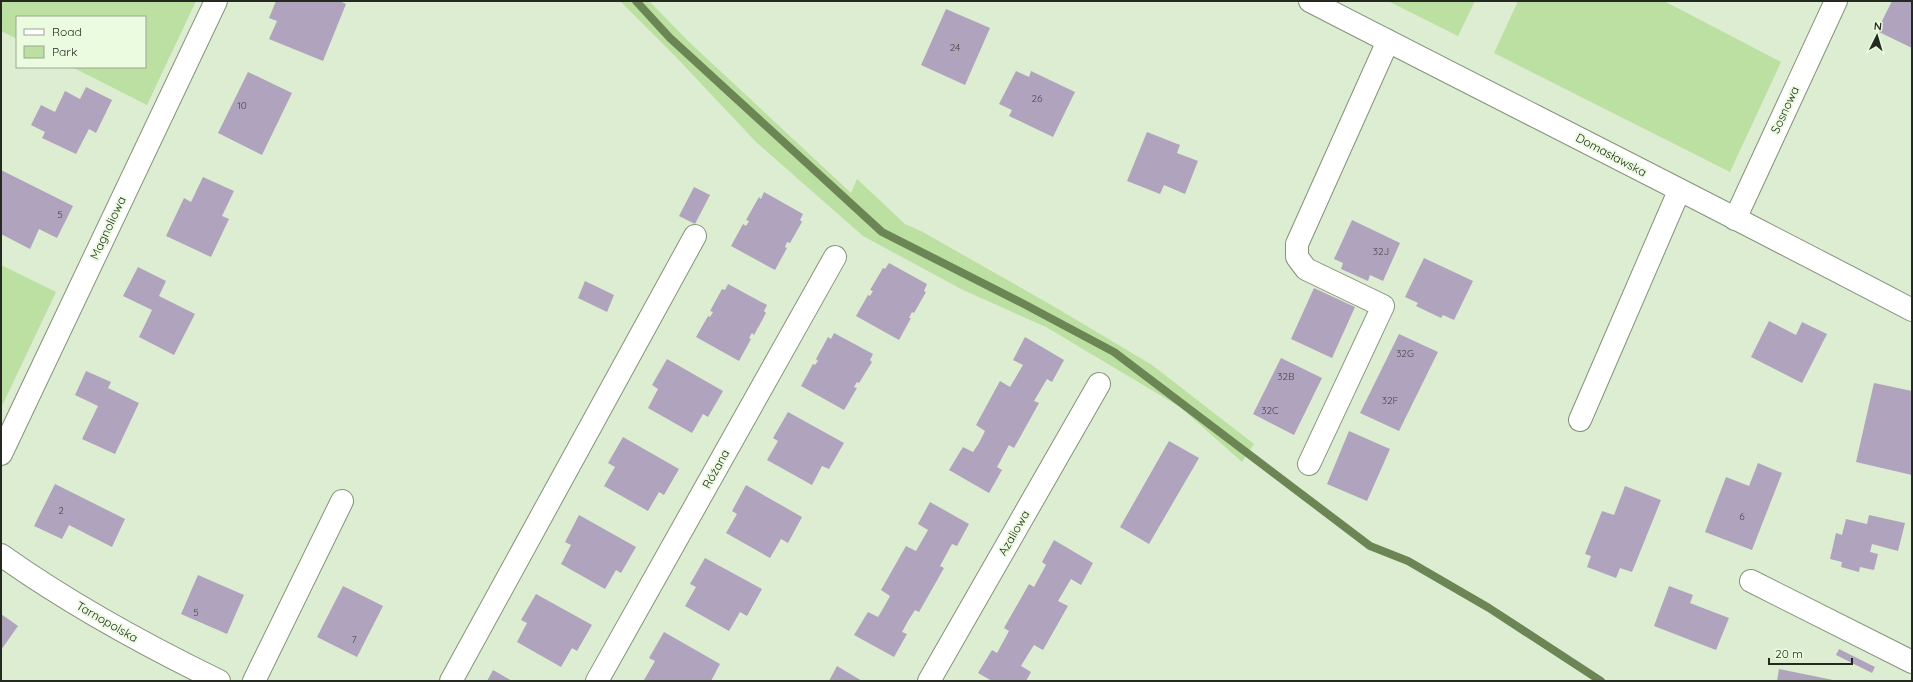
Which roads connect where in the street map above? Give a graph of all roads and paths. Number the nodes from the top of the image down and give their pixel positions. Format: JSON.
{"nodes":[{"id":1,"x":216,"y":1,"type":"edge"},
{"id":2,"x":1310,"y":1,"type":"edge"},
{"id":3,"x":1836,"y":1,"type":"edge"},
{"id":4,"x":1388,"y":41,"type":"junction"},
{"id":5,"x":1679,"y":191,"type":"junction"},
{"id":6,"x":1735,"y":219,"type":"junction"},
{"id":7,"x":695,"y":236,"type":"dead end"},
{"id":8,"x":835,"y":257,"type":"dead end"},
{"id":9,"x":1912,"y":310,"type":"edge"},
{"id":10,"x":1099,"y":384,"type":"dead end"},
{"id":11,"x":1580,"y":420,"type":"dead end"},
{"id":12,"x":1,"y":454,"type":"edge"},
{"id":13,"x":1309,"y":464,"type":"dead end"},
{"id":14,"x":342,"y":501,"type":"dead end"},
{"id":15,"x":1,"y":555,"type":"edge"},
{"id":16,"x":1751,"y":581,"type":"dead end"},
{"id":17,"x":1912,"y":662,"type":"edge"},
{"id":18,"x":219,"y":681,"type":"edge"},
{"id":19,"x":254,"y":681,"type":"edge"},
{"id":20,"x":451,"y":681,"type":"edge"},
{"id":21,"x":597,"y":681,"type":"edge"},
{"id":22,"x":929,"y":681,"type":"edge"}],
"edges":[{"from":1,"to":12,"type":"street","name":"Magnoliowa"},
{"from":2,"to":4,"type":"street","name":"Domasławska"},
{"from":3,"to":6,"type":"street","name":"Sosnowa"},
{"from":4,"to":5,"type":"street","name":"Domasławska"},
{"from":4,"to":13,"type":"street"},
{"from":5,"to":6,"type":"street","name":"Domasławska"},
{"from":5,"to":11,"type":"street"},
{"from":6,"to":9,"type":"street","name":"Domasławska"},
{"from":7,"to":20,"type":"street"},
{"from":8,"to":21,"type":"street","name":"Różana"},
{"from":10,"to":22,"type":"street","name":"Azaliowa"},
{"from":14,"to":19,"type":"street"},
{"from":15,"to":18,"type":"street","name":"Tarnopolska"},
{"from":16,"to":17,"type":"street"}]}
